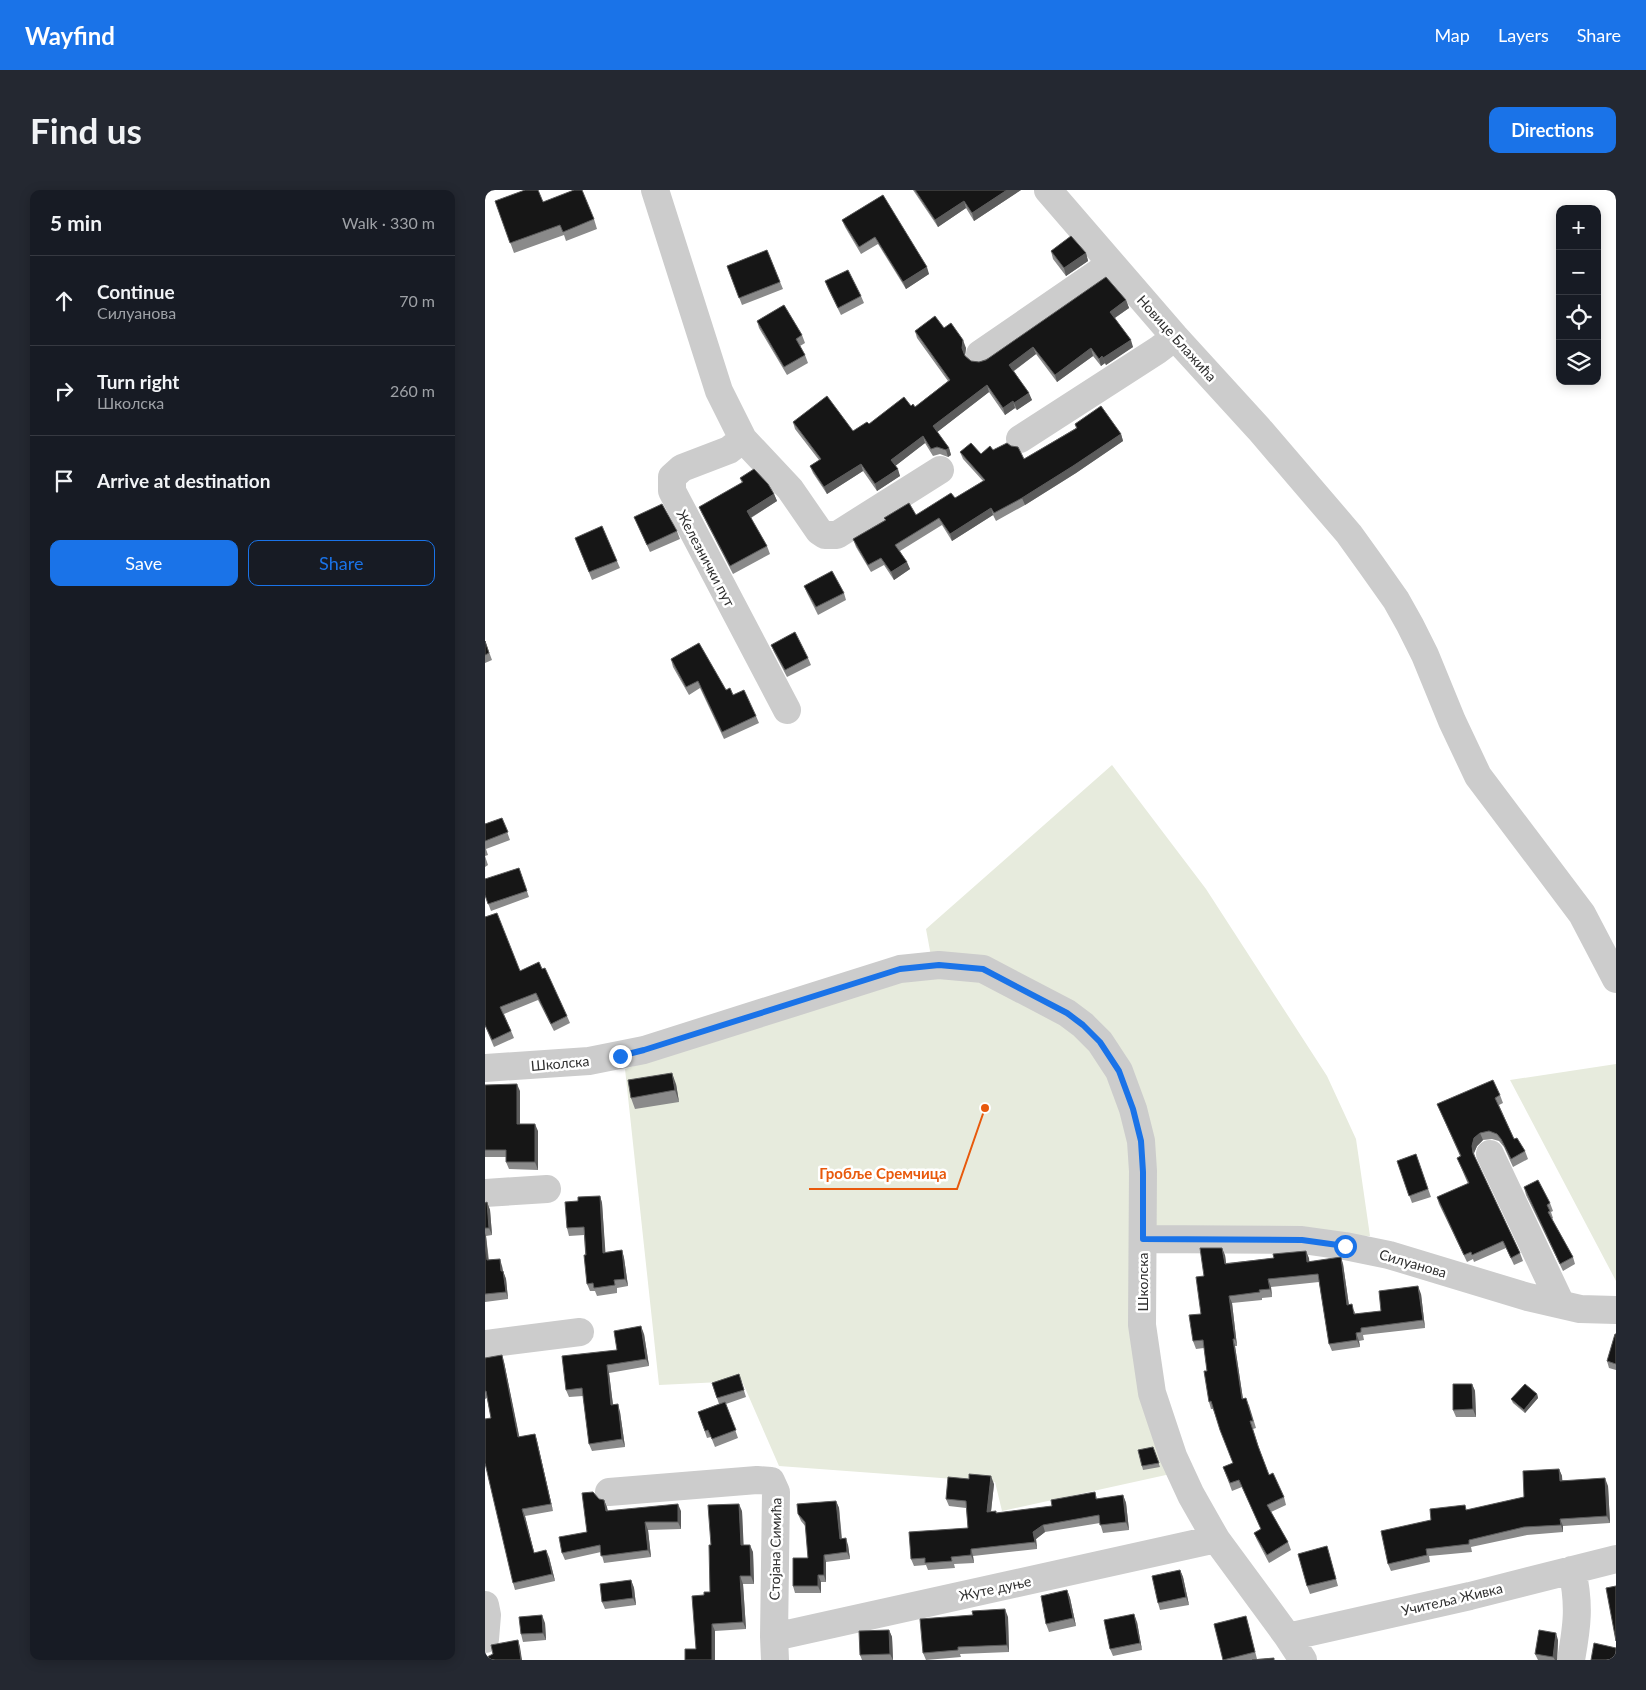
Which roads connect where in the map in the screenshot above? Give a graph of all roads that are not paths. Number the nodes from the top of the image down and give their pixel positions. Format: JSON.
{"nodes":[{"id":1,"x":655,"y":190,"type":"edge"},
{"id":2,"x":1048,"y":190,"type":"edge"},
{"id":3,"x":1111,"y":264,"type":"junction"},
{"id":4,"x":1175,"y":337,"type":"junction"},
{"id":5,"x":979,"y":354,"type":"dead end"},
{"id":6,"x":743,"y":439,"type":"junction"},
{"id":7,"x":1020,"y":439,"type":"dead end"},
{"id":8,"x":940,"y":470,"type":"dead end"},
{"id":9,"x":787,"y":710,"type":"dead end"},
{"id":10,"x":1616,"y":979,"type":"edge"},
{"id":11,"x":485,"y":1068,"type":"edge"},
{"id":12,"x":1490,"y":1154,"type":"dead end"},
{"id":13,"x":547,"y":1188,"type":"dead end"},
{"id":14,"x":485,"y":1193,"type":"edge"},
{"id":15,"x":1143,"y":1239,"type":"junction"},
{"id":16,"x":1561,"y":1304,"type":"junction"},
{"id":17,"x":1616,"y":1310,"type":"edge"},
{"id":18,"x":580,"y":1332,"type":"dead end"},
{"id":19,"x":485,"y":1344,"type":"edge"},
{"id":20,"x":609,"y":1492,"type":"dead end"},
{"id":21,"x":1216,"y":1539,"type":"junction"},
{"id":22,"x":1616,"y":1559,"type":"edge"},
{"id":23,"x":1572,"y":1570,"type":"junction"},
{"id":24,"x":485,"y":1605,"type":"edge"},
{"id":25,"x":1289,"y":1637,"type":"junction"},
{"id":26,"x":485,"y":1639,"type":"edge"},
{"id":27,"x":775,"y":1648,"type":"edge"},
{"id":28,"x":1303,"y":1660,"type":"edge"},
{"id":29,"x":1571,"y":1660,"type":"edge"}],
"edges":[{"from":1,"to":6,"type":"street"},
{"from":2,"to":3,"type":"street","name":"Новице Блажића"},
{"from":3,"to":4,"type":"street","name":"Новице Блажића"},
{"from":3,"to":5,"type":"street"},
{"from":4,"to":7,"type":"street"},
{"from":4,"to":10,"type":"street","name":"Новице Блажића"},
{"from":6,"to":8,"type":"street"},
{"from":6,"to":9,"type":"street","name":"Железнички пут"},
{"from":11,"to":15,"type":"street","name":"Школска"},
{"from":12,"to":16,"type":"street"},
{"from":13,"to":14,"type":"street"},
{"from":15,"to":16,"type":"street","name":"Силуанова"},
{"from":15,"to":21,"type":"street","name":"Школска"},
{"from":16,"to":17,"type":"street","name":"Силуанова"},
{"from":18,"to":19,"type":"street"},
{"from":20,"to":27,"type":"street","name":"Стојана Симића"},
{"from":21,"to":25,"type":"street","name":"Школска"},
{"from":21,"to":27,"type":"street","name":"Жуте дуње"},
{"from":22,"to":23,"type":"street","name":"Учитеља Живка"},
{"from":23,"to":25,"type":"street","name":"Учитеља Живка"},
{"from":23,"to":29,"type":"street"},
{"from":24,"to":26,"type":"street"},
{"from":25,"to":28,"type":"street","name":"Школска"}]}
